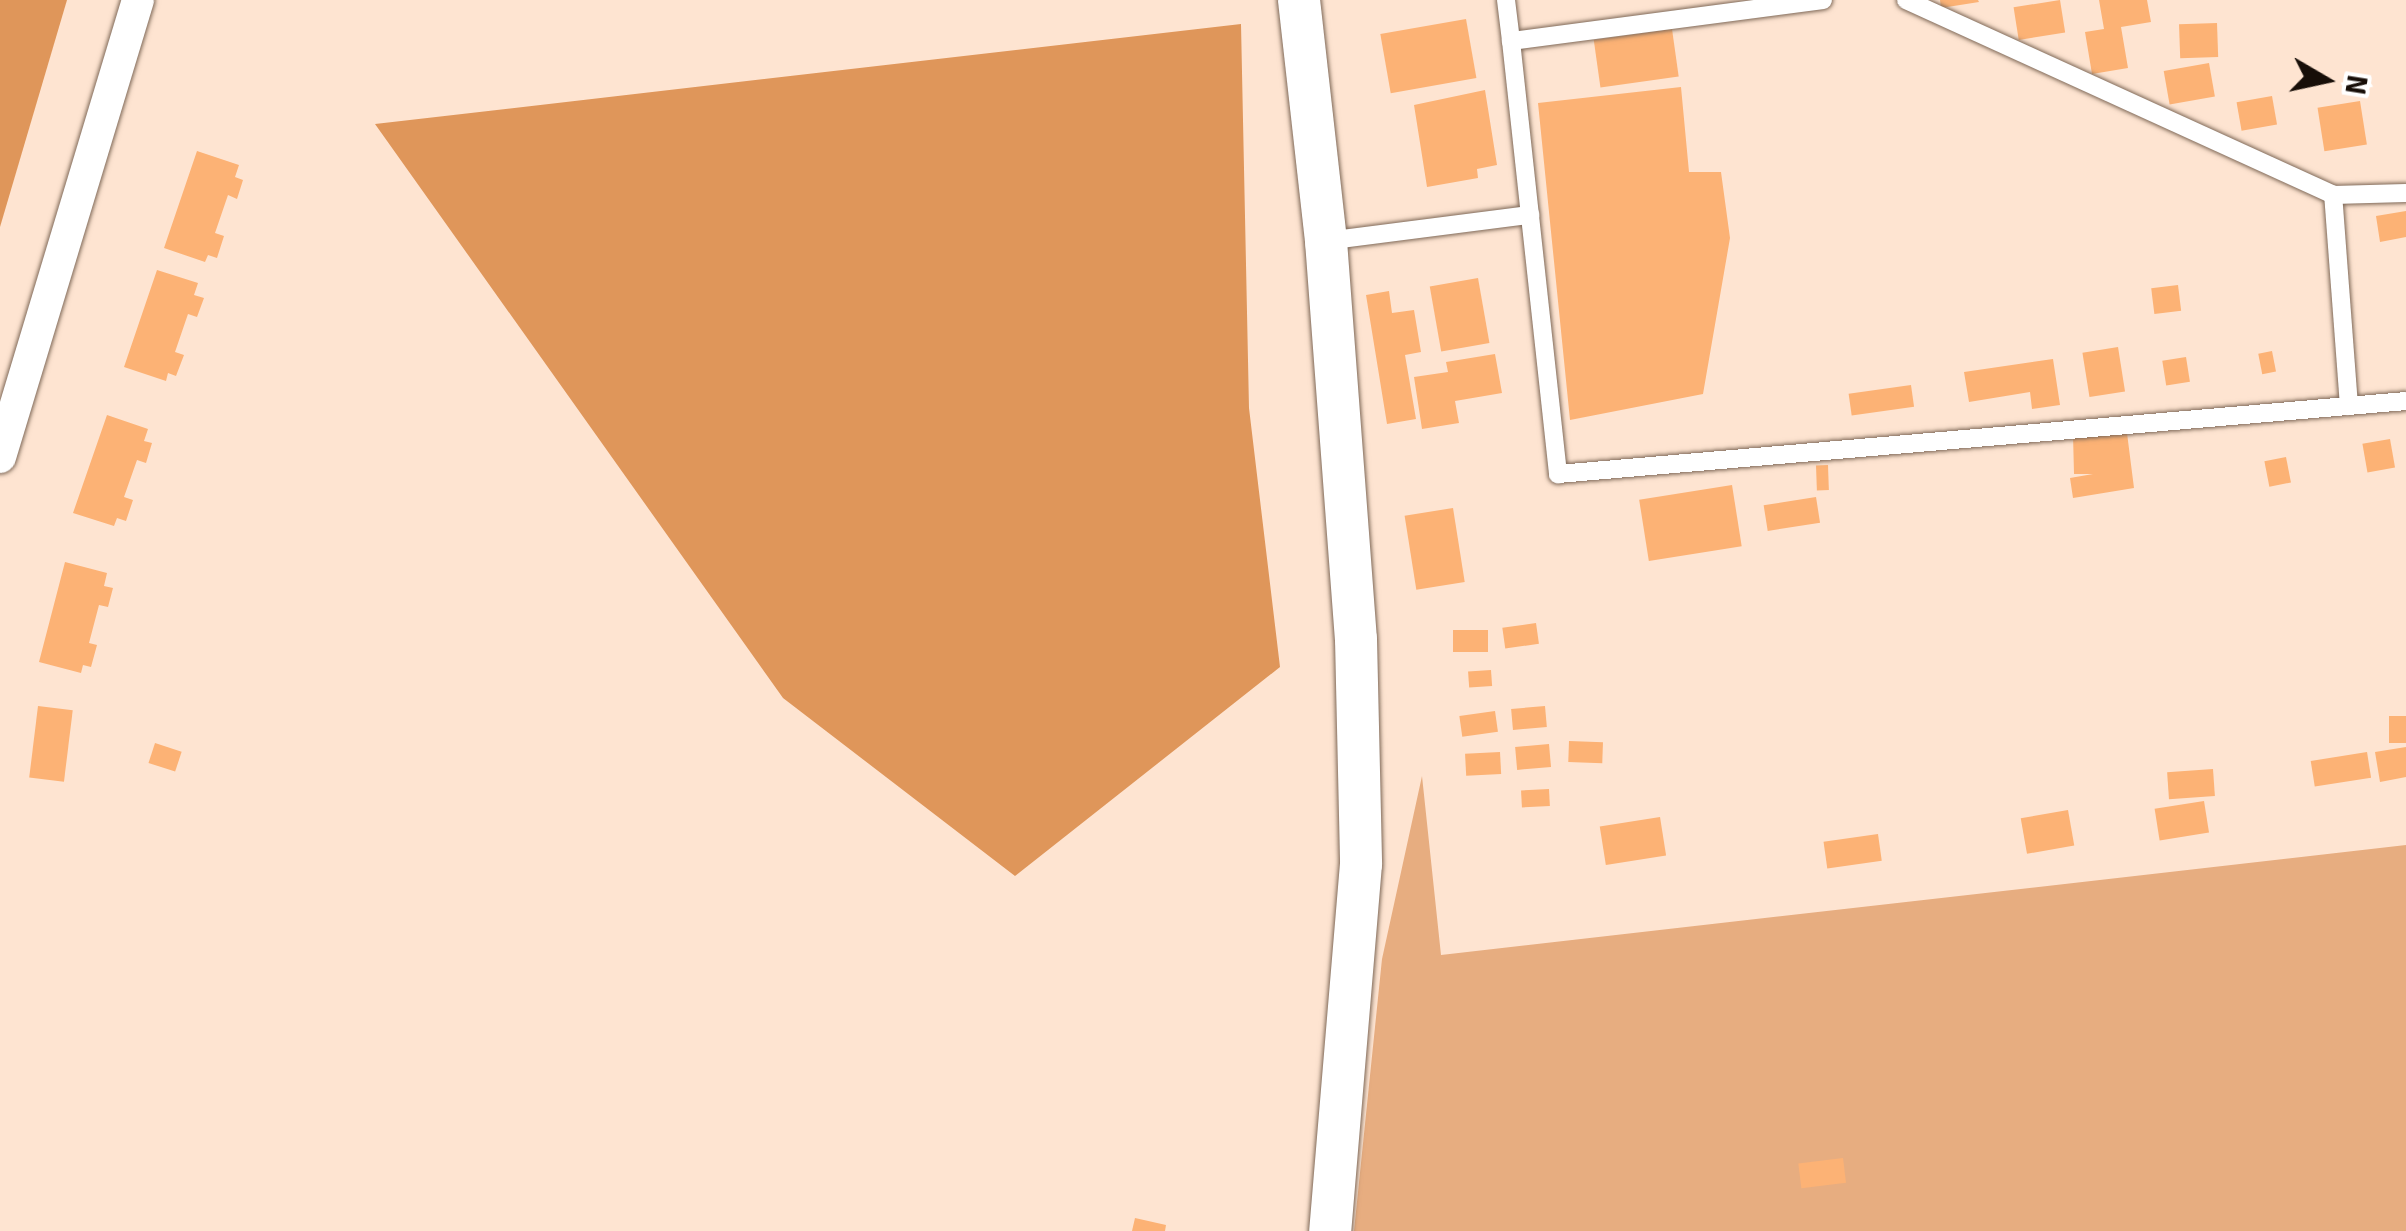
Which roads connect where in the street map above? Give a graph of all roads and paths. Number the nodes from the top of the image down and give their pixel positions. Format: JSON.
{"nodes":[{"id":1,"x":138,"y":0,"type":"edge"},
{"id":2,"x":1299,"y":0,"type":"edge"},
{"id":3,"x":1506,"y":0,"type":"edge"},
{"id":4,"x":1823,"y":0,"type":"edge"},
{"id":5,"x":1906,"y":0,"type":"edge"},
{"id":6,"x":1512,"y":41,"type":"junction"},
{"id":7,"x":2406,"y":194,"type":"edge"},
{"id":8,"x":2332,"y":195,"type":"junction"},
{"id":9,"x":1530,"y":216,"type":"junction"},
{"id":10,"x":1326,"y":241,"type":"junction"},
{"id":11,"x":2406,"y":401,"type":"edge"},
{"id":12,"x":2349,"y":406,"type":"junction"},
{"id":13,"x":0,"y":457,"type":"edge"},
{"id":14,"x":1330,"y":1231,"type":"edge"}],
"edges":[{"from":1,"to":13,"type":"street"},
{"from":2,"to":10,"type":"street"},
{"from":3,"to":6,"type":"lane"},
{"from":4,"to":6,"type":"lane"},
{"from":5,"to":8,"type":"lane"},
{"from":6,"to":9,"type":"lane"},
{"from":7,"to":8,"type":"lane"},
{"from":8,"to":12,"type":"lane"},
{"from":9,"to":10,"type":"lane"},
{"from":9,"to":12,"type":"lane"},
{"from":10,"to":14,"type":"street"},
{"from":11,"to":12,"type":"lane"}]}
